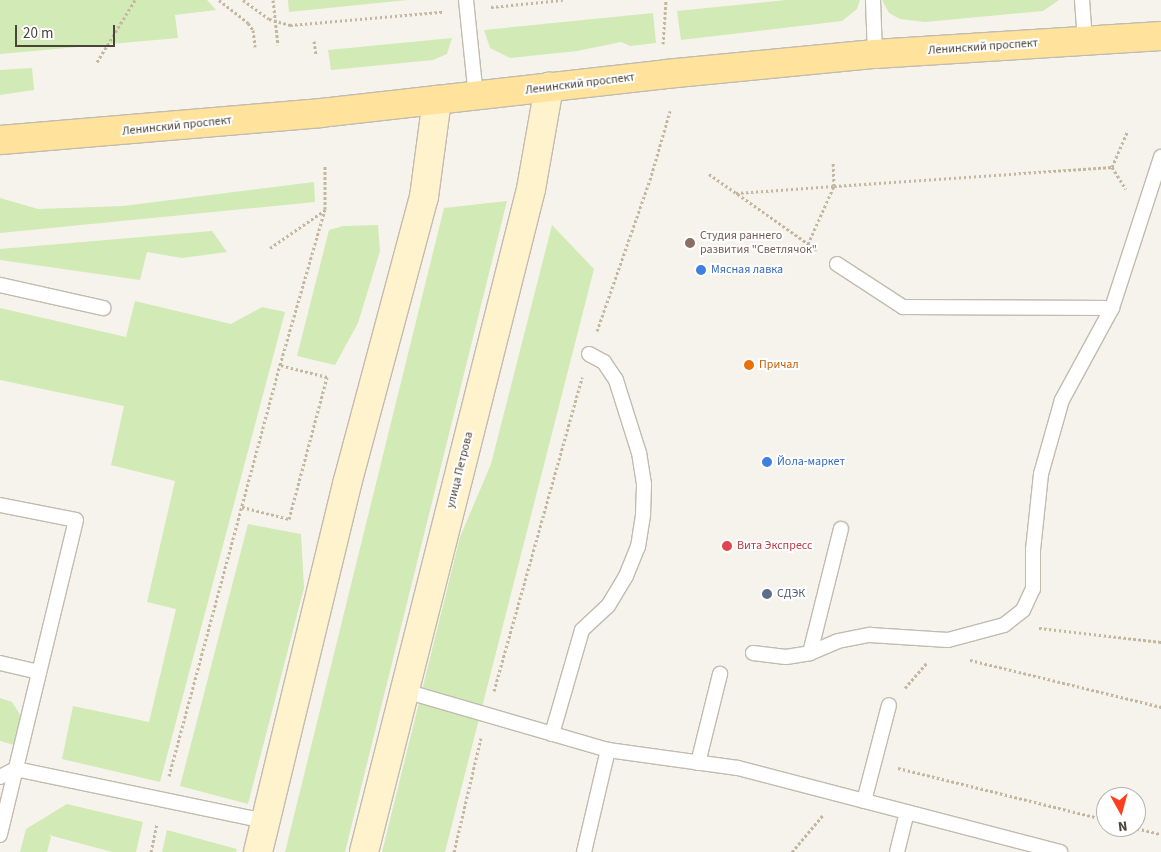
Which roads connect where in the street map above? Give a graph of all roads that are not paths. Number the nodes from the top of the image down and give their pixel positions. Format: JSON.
{"nodes":[{"id":1,"x":873,"y":0,"type":"edge"},
{"id":2,"x":1082,"y":0,"type":"edge"},
{"id":3,"x":467,"y":5,"type":"edge"},
{"id":4,"x":1161,"y":36,"type":"edge"},
{"id":5,"x":1085,"y":41,"type":"junction"},
{"id":6,"x":875,"y":54,"type":"junction"},
{"id":7,"x":550,"y":87,"type":"junction"},
{"id":8,"x":476,"y":96,"type":"junction"},
{"id":9,"x":437,"y":100,"type":"junction"},
{"id":10,"x":0,"y":140,"type":"edge"},
{"id":11,"x":1161,"y":157,"type":"edge"},
{"id":12,"x":837,"y":264,"type":"road end"},
{"id":13,"x":0,"y":285,"type":"edge"},
{"id":14,"x":102,"y":308,"type":"dead end"},
{"id":15,"x":1112,"y":308,"type":"junction"},
{"id":16,"x":589,"y":354,"type":"road end"},
{"id":17,"x":0,"y":504,"type":"edge"},
{"id":18,"x":842,"y":529,"type":"dead end"},
{"id":19,"x":753,"y":653,"type":"dead end"},
{"id":20,"x":810,"y":653,"type":"junction"},
{"id":21,"x":0,"y":663,"type":"edge"},
{"id":22,"x":39,"y":672,"type":"junction"},
{"id":23,"x":720,"y":674,"type":"dead end"},
{"id":24,"x":405,"y":691,"type":"junction"},
{"id":25,"x":889,"y":705,"type":"road end"},
{"id":26,"x":552,"y":734,"type":"junction"},
{"id":27,"x":608,"y":750,"type":"junction"},
{"id":28,"x":698,"y":763,"type":"junction"},
{"id":29,"x":16,"y":770,"type":"junction"},
{"id":30,"x":0,"y":777,"type":"edge"},
{"id":31,"x":864,"y":801,"type":"junction"},
{"id":32,"x":907,"y":812,"type":"junction"},
{"id":33,"x":266,"y":821,"type":"junction"},
{"id":34,"x":0,"y":835,"type":"edge"},
{"id":35,"x":258,"y":852,"type":"edge"},
{"id":36,"x":364,"y":852,"type":"edge"},
{"id":37,"x":584,"y":852,"type":"edge"},
{"id":38,"x":897,"y":852,"type":"edge"},
{"id":39,"x":1060,"y":852,"type":"edge"}],
"edges":[{"from":1,"to":6,"type":"lane"},
{"from":2,"to":5,"type":"lane"},
{"from":3,"to":8,"type":"lane"},
{"from":4,"to":5,"type":"main road","name":"Ленинский проспект"},
{"from":5,"to":6,"type":"main road","name":"Ленинский проспект"},
{"from":6,"to":7,"type":"main road","name":"Ленинский проспект"},
{"from":7,"to":8,"type":"main road","name":"Ленинский проспект"},
{"from":7,"to":24,"type":"main road","name":"улица Петрова"},
{"from":8,"to":9,"type":"main road","name":"Ленинский проспект"},
{"from":9,"to":10,"type":"main road","name":"Ленинский проспект"},
{"from":9,"to":33,"type":"main road"},
{"from":11,"to":15,"type":"lane"},
{"from":12,"to":15,"type":"lane"},
{"from":13,"to":14,"type":"lane"},
{"from":15,"to":20,"type":"lane"},
{"from":16,"to":26,"type":"lane"},
{"from":17,"to":22,"type":"lane"},
{"from":18,"to":20,"type":"lane"},
{"from":19,"to":20,"type":"lane"},
{"from":21,"to":22,"type":"lane"},
{"from":22,"to":29,"type":"lane"},
{"from":23,"to":28,"type":"lane"},
{"from":24,"to":26,"type":"lane"},
{"from":24,"to":36,"type":"main road","name":"улица Петрова"},
{"from":25,"to":31,"type":"lane"},
{"from":26,"to":27,"type":"lane"},
{"from":27,"to":28,"type":"lane"},
{"from":27,"to":37,"type":"lane"},
{"from":28,"to":31,"type":"lane"},
{"from":29,"to":30,"type":"lane"},
{"from":29,"to":33,"type":"lane"},
{"from":29,"to":34,"type":"lane"},
{"from":31,"to":32,"type":"lane"},
{"from":32,"to":38,"type":"lane"},
{"from":32,"to":39,"type":"lane"},
{"from":33,"to":35,"type":"main road"}]}
